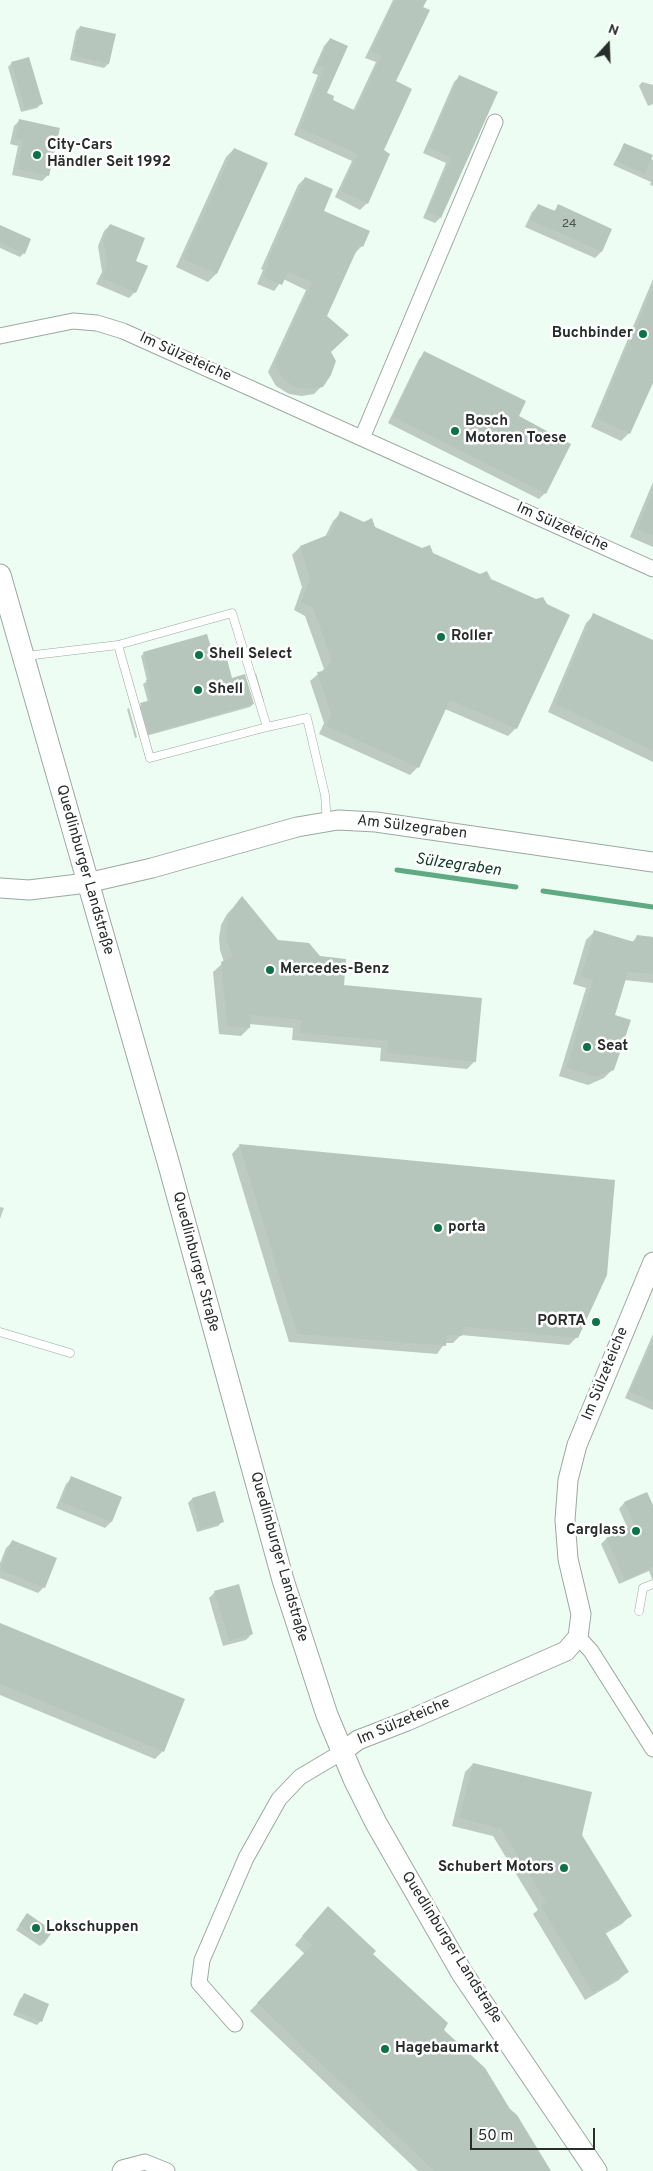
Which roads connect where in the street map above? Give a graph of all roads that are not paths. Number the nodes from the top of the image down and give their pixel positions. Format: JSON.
{"nodes":[{"id":1,"x":495,"y":122,"type":"dead end"},
{"id":2,"x":0,"y":336,"type":"edge"},
{"id":3,"x":362,"y":438,"type":"junction"},
{"id":4,"x":653,"y":570,"type":"edge"},
{"id":5,"x":0,"y":575,"type":"edge"},
{"id":6,"x":118,"y":645,"type":"junction"},
{"id":7,"x":23,"y":656,"type":"junction"},
{"id":8,"x":267,"y":727,"type":"junction"},
{"id":9,"x":327,"y":822,"type":"junction"},
{"id":10,"x":653,"y":862,"type":"edge"},
{"id":11,"x":87,"y":883,"type":"junction"},
{"id":12,"x":0,"y":888,"type":"edge"},
{"id":13,"x":169,"y":1165,"type":"joint"},
{"id":14,"x":653,"y":1262,"type":"edge"},
{"id":15,"x":0,"y":1332,"type":"edge"},
{"id":16,"x":70,"y":1353,"type":"dead end"},
{"id":17,"x":222,"y":1360,"type":"joint"},
{"id":18,"x":653,"y":1584,"type":"edge"},
{"id":19,"x":639,"y":1611,"type":"dead end"},
{"id":20,"x":578,"y":1637,"type":"junction"},
{"id":21,"x":653,"y":1749,"type":"edge"},
{"id":22,"x":342,"y":1752,"type":"junction"},
{"id":23,"x":234,"y":2024,"type":"dead end"},
{"id":24,"x":120,"y":2171,"type":"edge"},
{"id":25,"x":167,"y":2171,"type":"edge"},
{"id":26,"x":596,"y":2171,"type":"edge"}],
"edges":[{"from":1,"to":3,"type":"street"},
{"from":2,"to":3,"type":"street","name":"Im Sülzeteiche"},
{"from":3,"to":4,"type":"street","name":"Im Sülzeteiche"},
{"from":5,"to":7,"type":"main road","name":"Quedlinburger Landstraße"},
{"from":6,"to":7,"type":"lane"},
{"from":6,"to":8,"type":"lane"},
{"from":6,"to":8,"type":"lane"},
{"from":7,"to":11,"type":"main road","name":"Quedlinburger Landstraße"},
{"from":8,"to":9,"type":"lane"},
{"from":9,"to":10,"type":"street","name":"Am Sülzegraben"},
{"from":9,"to":11,"type":"street","name":"Am Sülzegraben"},
{"from":11,"to":12,"type":"street","name":"Am Sülzegraben"},
{"from":11,"to":13,"type":"main road","name":"Quedlinburger Landstraße"},
{"from":13,"to":17,"type":"main road","name":"Quedlinburger Straße"},
{"from":14,"to":20,"type":"street","name":"Im Sülzeteiche"},
{"from":15,"to":16,"type":"lane"},
{"from":17,"to":22,"type":"main road","name":"Quedlinburger Landstraße"},
{"from":18,"to":19,"type":"lane"},
{"from":20,"to":21,"type":"street"},
{"from":20,"to":22,"type":"street","name":"Im Sülzeteiche"},
{"from":22,"to":23,"type":"street","name":"Im Sülzeteiche"},
{"from":22,"to":26,"type":"main road","name":"Quedlinburger Landstraße"},
{"from":24,"to":25,"type":"street"}]}
